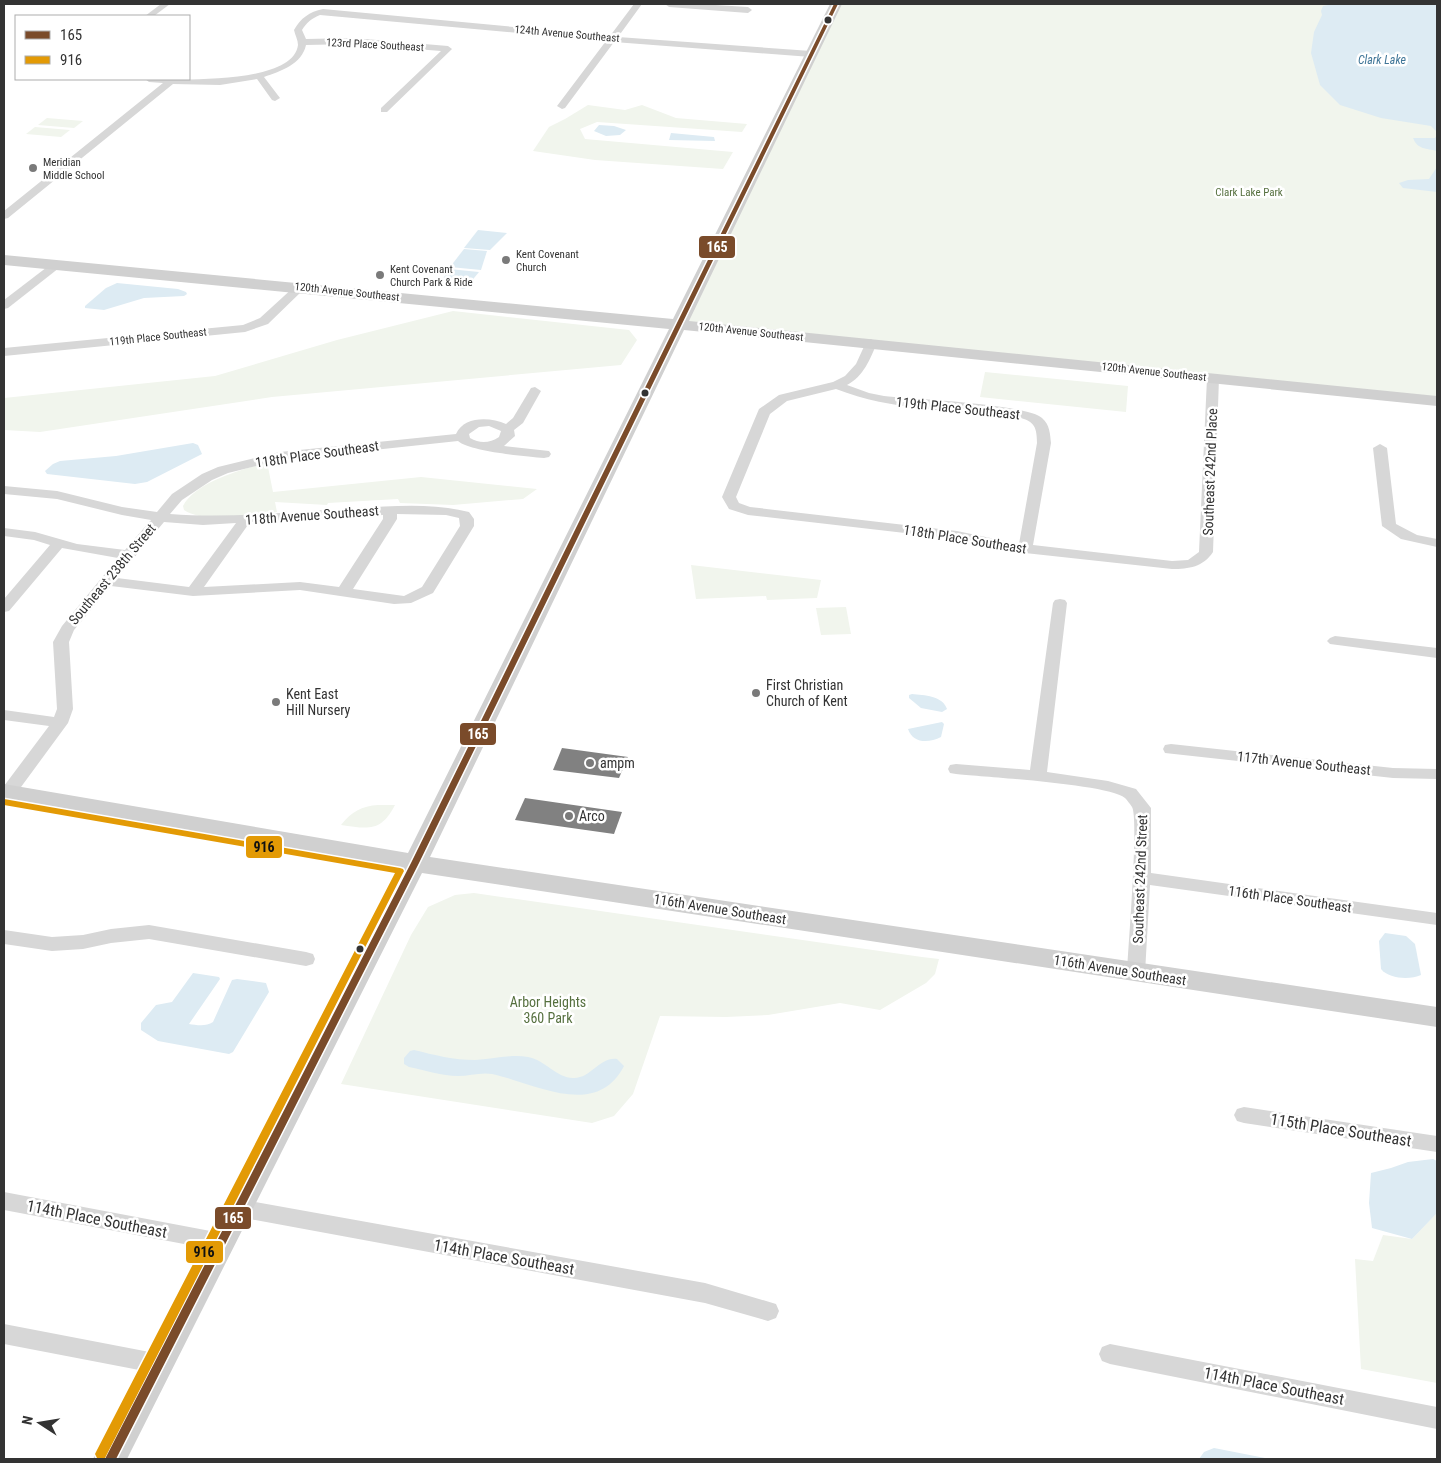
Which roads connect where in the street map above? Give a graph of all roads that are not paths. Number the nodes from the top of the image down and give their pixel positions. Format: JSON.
{"nodes":[{"id":1,"x":145,"y":4,"type":"edge"},
{"id":2,"x":165,"y":4,"type":"edge"},
{"id":3,"x":638,"y":4,"type":"edge"},
{"id":4,"x":669,"y":4,"type":"edge"},
{"id":5,"x":836,"y":4,"type":"edge"},
{"id":6,"x":748,"y":10,"type":"dead end"},
{"id":7,"x":150,"y":15,"type":"edge"},
{"id":8,"x":612,"y":38,"type":"junction"},
{"id":9,"x":302,"y":42,"type":"junction"},
{"id":10,"x":812,"y":54,"type":"junction"},
{"id":11,"x":259,"y":76,"type":"junction"},
{"id":12,"x":160,"y":80,"type":"edge"},
{"id":13,"x":171,"y":81,"type":"junction"},
{"id":14,"x":275,"y":98,"type":"dead end"},
{"id":15,"x":562,"y":106,"type":"dead end"},
{"id":16,"x":384,"y":110,"type":"dead end"},
{"id":17,"x":4,"y":216,"type":"edge"},
{"id":18,"x":4,"y":260,"type":"edge"},
{"id":19,"x":54,"y":266,"type":"junction"},
{"id":20,"x":299,"y":288,"type":"junction"},
{"id":21,"x":4,"y":306,"type":"edge"},
{"id":22,"x":678,"y":324,"type":"junction"},
{"id":23,"x":871,"y":343,"type":"junction"},
{"id":24,"x":4,"y":352,"type":"edge"},
{"id":25,"x":1213,"y":378,"type":"junction"},
{"id":26,"x":837,"y":385,"type":"junction"},
{"id":27,"x":535,"y":391,"type":"dead end"},
{"id":28,"x":1437,"y":401,"type":"edge"},
{"id":29,"x":507,"y":429,"type":"junction"},
{"id":30,"x":462,"y":436,"type":"junction"},
{"id":31,"x":490,"y":446,"type":"junction"},
{"id":32,"x":1380,"y":448,"type":"dead end"},
{"id":33,"x":544,"y":454,"type":"dead end"},
{"id":34,"x":4,"y":490,"type":"edge"},
{"id":35,"x":390,"y":510,"type":"junction"},
{"id":36,"x":159,"y":517,"type":"junction"},
{"id":37,"x":245,"y":520,"type":"junction"},
{"id":38,"x":4,"y":532,"type":"edge"},
{"id":39,"x":59,"y":543,"type":"junction"},
{"id":40,"x":1437,"y":543,"type":"edge"},
{"id":41,"x":1025,"y":549,"type":"junction"},
{"id":42,"x":128,"y":554,"type":"junction"},
{"id":43,"x":1197,"y":561,"type":"joint"},
{"id":44,"x":107,"y":581,"type":"junction"},
{"id":45,"x":193,"y":592,"type":"junction"},
{"id":46,"x":343,"y":593,"type":"junction"},
{"id":47,"x":1060,"y":603,"type":"dead end"},
{"id":48,"x":4,"y":608,"type":"edge"},
{"id":49,"x":1335,"y":641,"type":"dead end"},
{"id":50,"x":1437,"y":654,"type":"edge"},
{"id":51,"x":4,"y":715,"type":"edge"},
{"id":52,"x":60,"y":723,"type":"junction"},
{"id":53,"x":1171,"y":749,"type":"dead end"},
{"id":54,"x":956,"y":769,"type":"dead end"},
{"id":55,"x":1437,"y":774,"type":"edge"},
{"id":56,"x":1038,"y":776,"type":"junction"},
{"id":57,"x":5,"y":794,"type":"edge"},
{"id":58,"x":415,"y":862,"type":"junction"},
{"id":59,"x":1142,"y":878,"type":"junction"},
{"id":60,"x":1437,"y":919,"type":"edge"},
{"id":61,"x":4,"y":937,"type":"edge"},
{"id":62,"x":306,"y":959,"type":"dead end"},
{"id":63,"x":1136,"y":973,"type":"junction"},
{"id":64,"x":1437,"y":1017,"type":"edge"},
{"id":65,"x":1244,"y":1115,"type":"dead end"},
{"id":66,"x":1437,"y":1144,"type":"edge"},
{"id":67,"x":4,"y":1200,"type":"edge"},
{"id":68,"x":239,"y":1208,"type":"junction"},
{"id":69,"x":221,"y":1242,"type":"junction"},
{"id":70,"x":768,"y":1311,"type":"dead end"},
{"id":71,"x":4,"y":1334,"type":"edge"},
{"id":72,"x":1110,"y":1354,"type":"dead end"},
{"id":73,"x":160,"y":1364,"type":"junction"},
{"id":74,"x":1437,"y":1418,"type":"edge"},
{"id":75,"x":110,"y":1459,"type":"edge"}],
"edges":[{"from":1,"to":2,"type":"street"},
{"from":2,"to":7,"type":"street"},
{"from":3,"to":8,"type":"street"},
{"from":4,"to":6,"type":"street"},
{"from":5,"to":10,"type":"main road"},
{"from":8,"to":9,"type":"street","name":"124th Avenue Southeast"},
{"from":8,"to":10,"type":"street","name":"124th Avenue Southeast"},
{"from":8,"to":15,"type":"street"},
{"from":9,"to":11,"type":"street"},
{"from":9,"to":16,"type":"street","name":"123rd Place Southeast"},
{"from":10,"to":22,"type":"main road"},
{"from":11,"to":13,"type":"street"},
{"from":11,"to":14,"type":"street"},
{"from":12,"to":13,"type":"street"},
{"from":13,"to":17,"type":"street"},
{"from":18,"to":19,"type":"main road","name":"120th Avenue Southeast"},
{"from":19,"to":20,"type":"main road","name":"120th Avenue Southeast"},
{"from":19,"to":21,"type":"street"},
{"from":20,"to":22,"type":"main road","name":"120th Avenue Southeast"},
{"from":20,"to":24,"type":"street","name":"119th Place Southeast"},
{"from":22,"to":23,"type":"main road","name":"120th Avenue Southeast"},
{"from":22,"to":58,"type":"main road"},
{"from":23,"to":25,"type":"main road","name":"120th Avenue Southeast"},
{"from":23,"to":26,"type":"street"},
{"from":25,"to":28,"type":"main road","name":"120th Avenue Southeast"},
{"from":25,"to":43,"type":"street","name":"Southeast 242nd Place"},
{"from":26,"to":41,"type":"street","name":"119th Place Southeast"},
{"from":26,"to":41,"type":"street","name":"118th Place Southeast"},
{"from":27,"to":29,"type":"street"},
{"from":29,"to":30,"type":"street","name":"118th Place Southeast"},
{"from":29,"to":31,"type":"street"},
{"from":30,"to":31,"type":"street"},
{"from":30,"to":36,"type":"street","name":"118th Place Southeast"},
{"from":31,"to":33,"type":"street"},
{"from":32,"to":40,"type":"street"},
{"from":34,"to":36,"type":"street"},
{"from":35,"to":37,"type":"street","name":"118th Avenue Southeast"},
{"from":35,"to":46,"type":"street"},
{"from":35,"to":46,"type":"street","name":"118th Avenue Southeast"},
{"from":36,"to":37,"type":"street","name":"118th Avenue Southeast"},
{"from":36,"to":42,"type":"street","name":"Southeast 238th Street"},
{"from":37,"to":45,"type":"street"},
{"from":38,"to":39,"type":"street"},
{"from":39,"to":42,"type":"street"},
{"from":39,"to":48,"type":"street"},
{"from":41,"to":43,"type":"street","name":"118th Place Southeast"},
{"from":42,"to":44,"type":"street","name":"Southeast 238th Street"},
{"from":44,"to":45,"type":"street"},
{"from":44,"to":52,"type":"street","name":"Southeast 238th Street"},
{"from":45,"to":46,"type":"street"},
{"from":47,"to":56,"type":"street"},
{"from":49,"to":50,"type":"street"},
{"from":51,"to":52,"type":"street"},
{"from":52,"to":57,"type":"street","name":"Southeast 238th Street"},
{"from":53,"to":55,"type":"street","name":"117th Avenue Southeast"},
{"from":54,"to":56,"type":"street","name":"Southeast 242nd Street"},
{"from":56,"to":59,"type":"street","name":"Southeast 242nd Street"},
{"from":57,"to":58,"type":"main road","name":"116th Avenue Southeast"},
{"from":58,"to":63,"type":"main road","name":"116th Avenue Southeast"},
{"from":58,"to":68,"type":"main road"},
{"from":59,"to":60,"type":"street","name":"116th Place Southeast"},
{"from":59,"to":63,"type":"street","name":"Southeast 242nd Street"},
{"from":61,"to":62,"type":"street"},
{"from":63,"to":64,"type":"main road","name":"116th Avenue Southeast"},
{"from":65,"to":66,"type":"street","name":"115th Place Southeast"},
{"from":67,"to":69,"type":"street","name":"114th Place Southeast"},
{"from":68,"to":69,"type":"main road"},
{"from":68,"to":70,"type":"street","name":"114th Place Southeast"},
{"from":69,"to":73,"type":"main road"},
{"from":71,"to":73,"type":"street"},
{"from":72,"to":74,"type":"street","name":"114th Place Southeast"},
{"from":73,"to":75,"type":"main road"}]}
